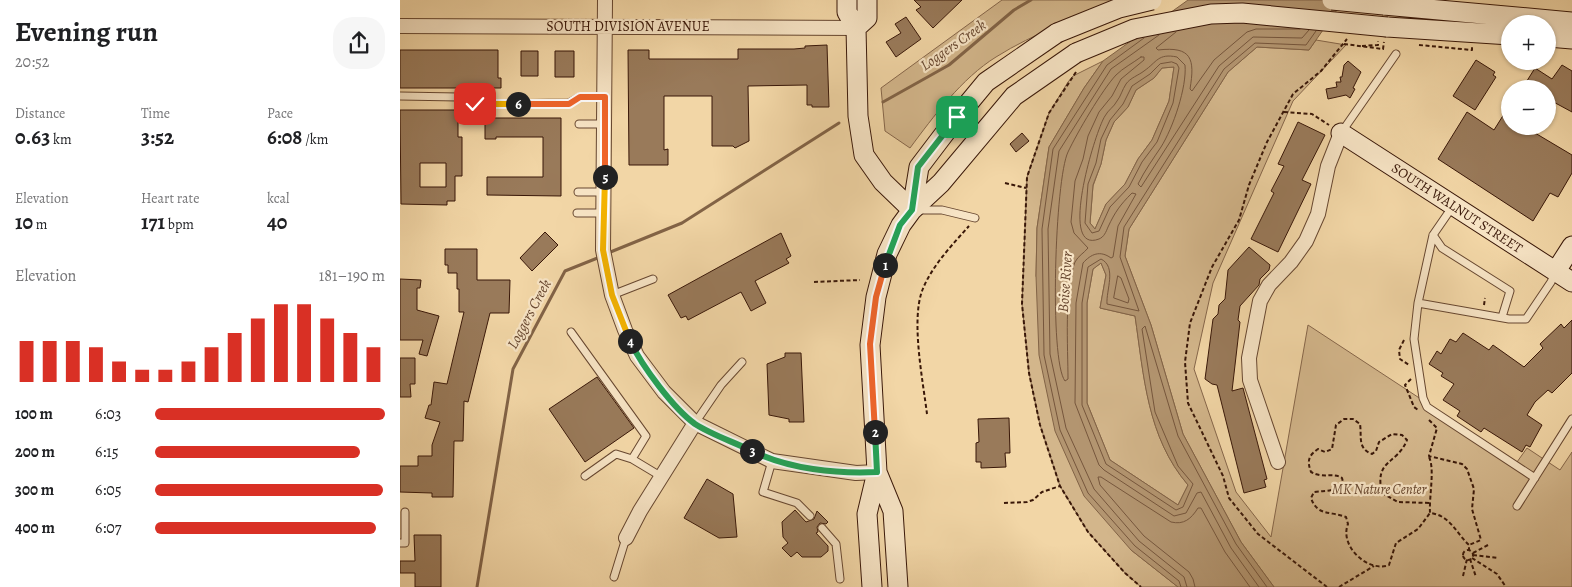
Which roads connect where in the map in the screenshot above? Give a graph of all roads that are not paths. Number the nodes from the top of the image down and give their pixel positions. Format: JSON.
{"nodes":[{"id":1,"x":605,"y":0,"type":"edge"},
{"id":2,"x":847,"y":0,"type":"edge"},
{"id":3,"x":867,"y":0,"type":"edge"},
{"id":4,"x":1152,"y":0,"type":"edge"},
{"id":5,"x":1332,"y":0,"type":"edge"},
{"id":6,"x":1572,"y":22,"type":"edge"},
{"id":7,"x":400,"y":26,"type":"edge"},
{"id":8,"x":605,"y":26,"type":"junction"},
{"id":9,"x":856,"y":28,"type":"junction"},
{"id":10,"x":1501,"y":35,"type":"edge"},
{"id":11,"x":1556,"y":38,"type":"edge"},
{"id":12,"x":1572,"y":39,"type":"edge"},
{"id":13,"x":1396,"y":54,"type":"dead end"},
{"id":14,"x":400,"y":96,"type":"edge"},
{"id":15,"x":605,"y":97,"type":"junction"},
{"id":16,"x":580,"y":124,"type":"dead end"},
{"id":17,"x":605,"y":124,"type":"junction"},
{"id":18,"x":1341,"y":133,"type":"junction"},
{"id":19,"x":578,"y":192,"type":"dead end"},
{"id":20,"x":604,"y":192,"type":"junction"},
{"id":21,"x":1453,"y":205,"type":"junction"},
{"id":22,"x":912,"y":210,"type":"junction"},
{"id":23,"x":577,"y":213,"type":"dead end"},
{"id":24,"x":604,"y":213,"type":"junction"},
{"id":25,"x":975,"y":218,"type":"road end"},
{"id":26,"x":1433,"y":236,"type":"junction"},
{"id":27,"x":1572,"y":246,"type":"edge"},
{"id":28,"x":1556,"y":271,"type":"junction"},
{"id":29,"x":653,"y":279,"type":"dead end"},
{"id":30,"x":1572,"y":282,"type":"edge"},
{"id":31,"x":612,"y":295,"type":"junction"},
{"id":32,"x":1418,"y":303,"type":"junction"},
{"id":33,"x":1502,"y":317,"type":"junction"},
{"id":34,"x":572,"y":332,"type":"dead end"},
{"id":35,"x":742,"y":362,"type":"dead end"},
{"id":36,"x":1572,"y":419,"type":"edge"},
{"id":37,"x":695,"y":424,"type":"junction"},
{"id":38,"x":632,"y":459,"type":"junction"},
{"id":39,"x":772,"y":461,"type":"junction"},
{"id":40,"x":1278,"y":462,"type":"dead end"},
{"id":41,"x":877,"y":472,"type":"junction"},
{"id":42,"x":585,"y":476,"type":"dead end"},
{"id":43,"x":662,"y":476,"type":"junction"},
{"id":44,"x":1534,"y":478,"type":"junction"},
{"id":45,"x":1517,"y":506,"type":"dead end"},
{"id":46,"x":406,"y":512,"type":"dead end"},
{"id":47,"x":810,"y":516,"type":"dead end"},
{"id":48,"x":822,"y":528,"type":"dead end"},
{"id":49,"x":626,"y":538,"type":"joint"},
{"id":50,"x":400,"y":543,"type":"edge"},
{"id":51,"x":614,"y":577,"type":"dead end"},
{"id":52,"x":840,"y":578,"type":"dead end"},
{"id":53,"x":872,"y":587,"type":"edge"},
{"id":54,"x":898,"y":587,"type":"edge"}],
"edges":[{"from":1,"to":8,"type":"street"},
{"from":2,"to":9,"type":"main road"},
{"from":3,"to":9,"type":"main road"},
{"from":4,"to":22,"type":"main road","bridge":true},
{"from":5,"to":6,"type":"main road","bridge":true},
{"from":7,"to":8,"type":"street","name":"SOUTH DIVISION AVENUE"},
{"from":8,"to":9,"type":"street","name":"SOUTH DIVISION AVENUE"},
{"from":8,"to":15,"type":"street"},
{"from":9,"to":22,"type":"main road"},
{"from":10,"to":22,"type":"main road","bridge":true},
{"from":11,"to":12,"type":"main road"},
{"from":13,"to":18,"type":"lane"},
{"from":14,"to":15,"type":"lane"},
{"from":15,"to":17,"type":"street"},
{"from":16,"to":17,"type":"lane"},
{"from":17,"to":20,"type":"street"},
{"from":18,"to":21,"type":"main road","name":"SOUTH WALNUT STREET"},
{"from":18,"to":40,"type":"street"},
{"from":19,"to":20,"type":"lane"},
{"from":20,"to":24,"type":"street"},
{"from":21,"to":26,"type":"lane"},
{"from":21,"to":28,"type":"main road","name":"SOUTH WALNUT STREET"},
{"from":22,"to":25,"type":"lane"},
{"from":22,"to":41,"type":"main road"},
{"from":23,"to":24,"type":"lane"},
{"from":24,"to":31,"type":"street"},
{"from":26,"to":32,"type":"lane"},
{"from":26,"to":33,"type":"lane"},
{"from":27,"to":28,"type":"main road"},
{"from":28,"to":30,"type":"main road","name":"SOUTH WALNUT STREET"},
{"from":28,"to":33,"type":"lane"},
{"from":29,"to":31,"type":"lane"},
{"from":31,"to":37,"type":"street"},
{"from":32,"to":33,"type":"lane"},
{"from":32,"to":44,"type":"lane"},
{"from":34,"to":38,"type":"lane"},
{"from":35,"to":37,"type":"lane"},
{"from":36,"to":44,"type":"lane"},
{"from":37,"to":39,"type":"street"},
{"from":37,"to":43,"type":"street"},
{"from":38,"to":42,"type":"lane"},
{"from":38,"to":43,"type":"lane"},
{"from":39,"to":41,"type":"street"},
{"from":39,"to":47,"type":"lane"},
{"from":41,"to":53,"type":"main road"},
{"from":41,"to":54,"type":"main road"},
{"from":43,"to":49,"type":"street"},
{"from":44,"to":45,"type":"lane"},
{"from":46,"to":50,"type":"lane"},
{"from":48,"to":52,"type":"lane"},
{"from":49,"to":51,"type":"lane"}]}
